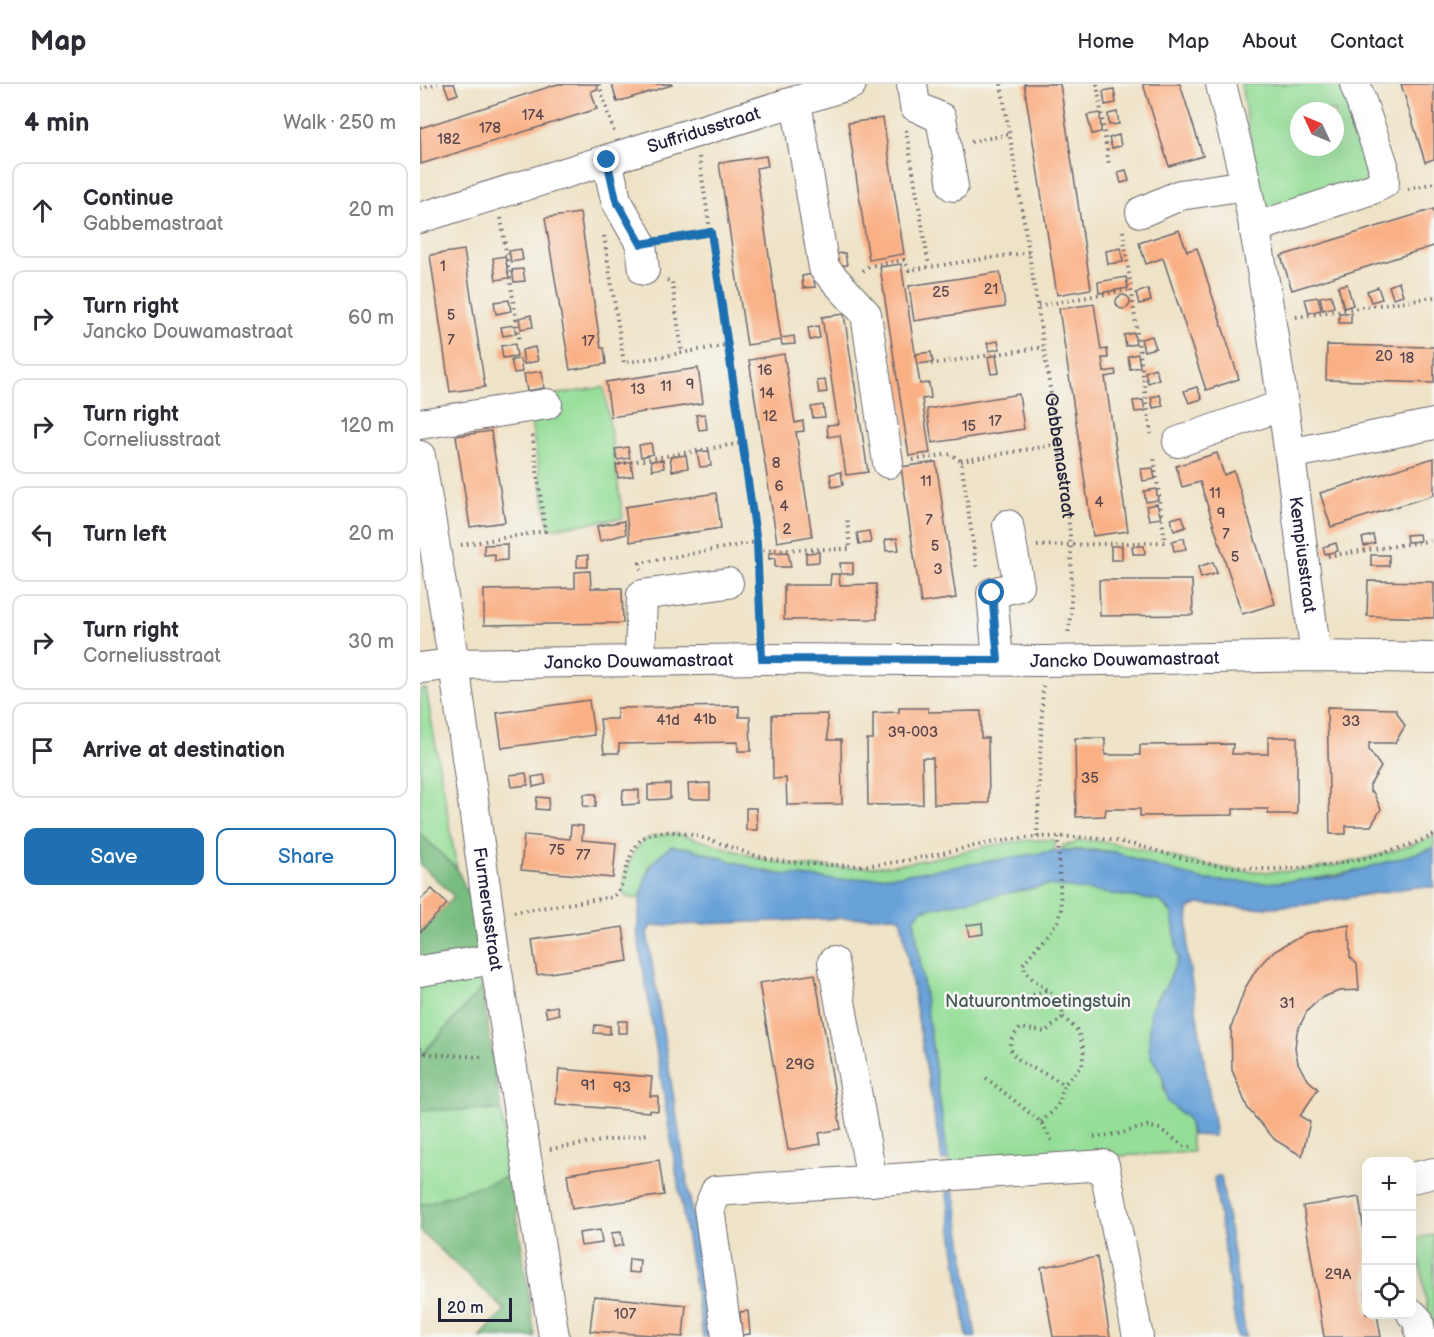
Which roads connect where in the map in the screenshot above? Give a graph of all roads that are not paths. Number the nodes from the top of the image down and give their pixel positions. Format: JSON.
{"nodes":[{"id":1,"x":851,"y":84,"type":"edge"},
{"id":2,"x":1221,"y":84,"type":"edge"},
{"id":3,"x":1355,"y":84,"type":"edge"},
{"id":4,"x":913,"y":95,"type":"edge"},
{"id":5,"x":796,"y":102,"type":"junction"},
{"id":6,"x":615,"y":158,"type":"junction"},
{"id":7,"x":1246,"y":185,"type":"junction"},
{"id":8,"x":953,"y":186,"type":"dead end"},
{"id":9,"x":1141,"y":212,"type":"road end"},
{"id":10,"x":420,"y":218,"type":"edge"},
{"id":11,"x":1254,"y":228,"type":"junction"},
{"id":12,"x":642,"y":257,"type":"road end"},
{"id":13,"x":538,"y":405,"type":"road end"},
{"id":14,"x":1283,"y":405,"type":"junction"},
{"id":15,"x":420,"y":424,"type":"edge"},
{"id":16,"x":1434,"y":424,"type":"edge"},
{"id":17,"x":1161,"y":442,"type":"road end"},
{"id":18,"x":1290,"y":454,"type":"junction"},
{"id":19,"x":420,"y":456,"type":"edge"},
{"id":20,"x":888,"y":463,"type":"road end"},
{"id":21,"x":1008,"y":525,"type":"dead end"},
{"id":22,"x":728,"y":583,"type":"dead end"},
{"id":23,"x":1316,"y":656,"type":"junction"},
{"id":24,"x":1434,"y":658,"type":"edge"},
{"id":25,"x":640,"y":660,"type":"junction"},
{"id":26,"x":998,"y":660,"type":"junction"},
{"id":27,"x":454,"y":664,"type":"junction"},
{"id":28,"x":420,"y":668,"type":"edge"},
{"id":29,"x":495,"y":959,"type":"junction"},
{"id":30,"x":833,"y":962,"type":"dead end"},
{"id":31,"x":420,"y":971,"type":"edge"},
{"id":32,"x":1434,"y":1173,"type":"edge"},
{"id":33,"x":1416,"y":1177,"type":"edge"},
{"id":34,"x":872,"y":1181,"type":"junction"},
{"id":35,"x":1416,"y":1318,"type":"edge"},
{"id":36,"x":1402,"y":1319,"type":"edge"},
{"id":37,"x":554,"y":1337,"type":"edge"},
{"id":38,"x":728,"y":1337,"type":"edge"},
{"id":39,"x":1138,"y":1337,"type":"edge"},
{"id":40,"x":1403,"y":1337,"type":"edge"},
{"id":41,"x":1421,"y":1337,"type":"edge"}],
"edges":[{"from":1,"to":5,"type":"street","name":"Suffridusstraat"},
{"from":2,"to":7,"type":"street","name":"Kempiusstraat"},
{"from":3,"to":11,"type":"street"},
{"from":4,"to":8,"type":"street"},
{"from":5,"to":6,"type":"street","name":"Suffridusstraat"},
{"from":5,"to":20,"type":"street"},
{"from":6,"to":10,"type":"street","name":"Suffridusstraat"},
{"from":6,"to":12,"type":"street"},
{"from":7,"to":9,"type":"street"},
{"from":7,"to":11,"type":"street","name":"Kempiusstraat"},
{"from":11,"to":14,"type":"street","name":"Kempiusstraat"},
{"from":13,"to":15,"type":"street"},
{"from":14,"to":17,"type":"street"},
{"from":14,"to":18,"type":"street","name":"Kempiusstraat"},
{"from":16,"to":18,"type":"street"},
{"from":18,"to":23,"type":"street","name":"Kempiusstraat"},
{"from":19,"to":27,"type":"street","name":"Furmerusstraat"},
{"from":21,"to":26,"type":"street"},
{"from":22,"to":25,"type":"street"},
{"from":23,"to":24,"type":"street","name":"Jancko Douwamastraat"},
{"from":23,"to":26,"type":"street","name":"Jancko Douwamastraat"},
{"from":25,"to":26,"type":"street","name":"Jancko Douwamastraat"},
{"from":25,"to":27,"type":"street","name":"Jancko Douwamastraat"},
{"from":27,"to":28,"type":"street"},
{"from":27,"to":29,"type":"street","name":"Furmerusstraat"},
{"from":29,"to":31,"type":"street"},
{"from":29,"to":37,"type":"street","name":"Furmerusstraat"},
{"from":30,"to":34,"type":"street"},
{"from":32,"to":33,"type":"street"},
{"from":34,"to":38,"type":"street"},
{"from":34,"to":39,"type":"street"},
{"from":35,"to":41,"type":"street"},
{"from":36,"to":40,"type":"street"}]}
